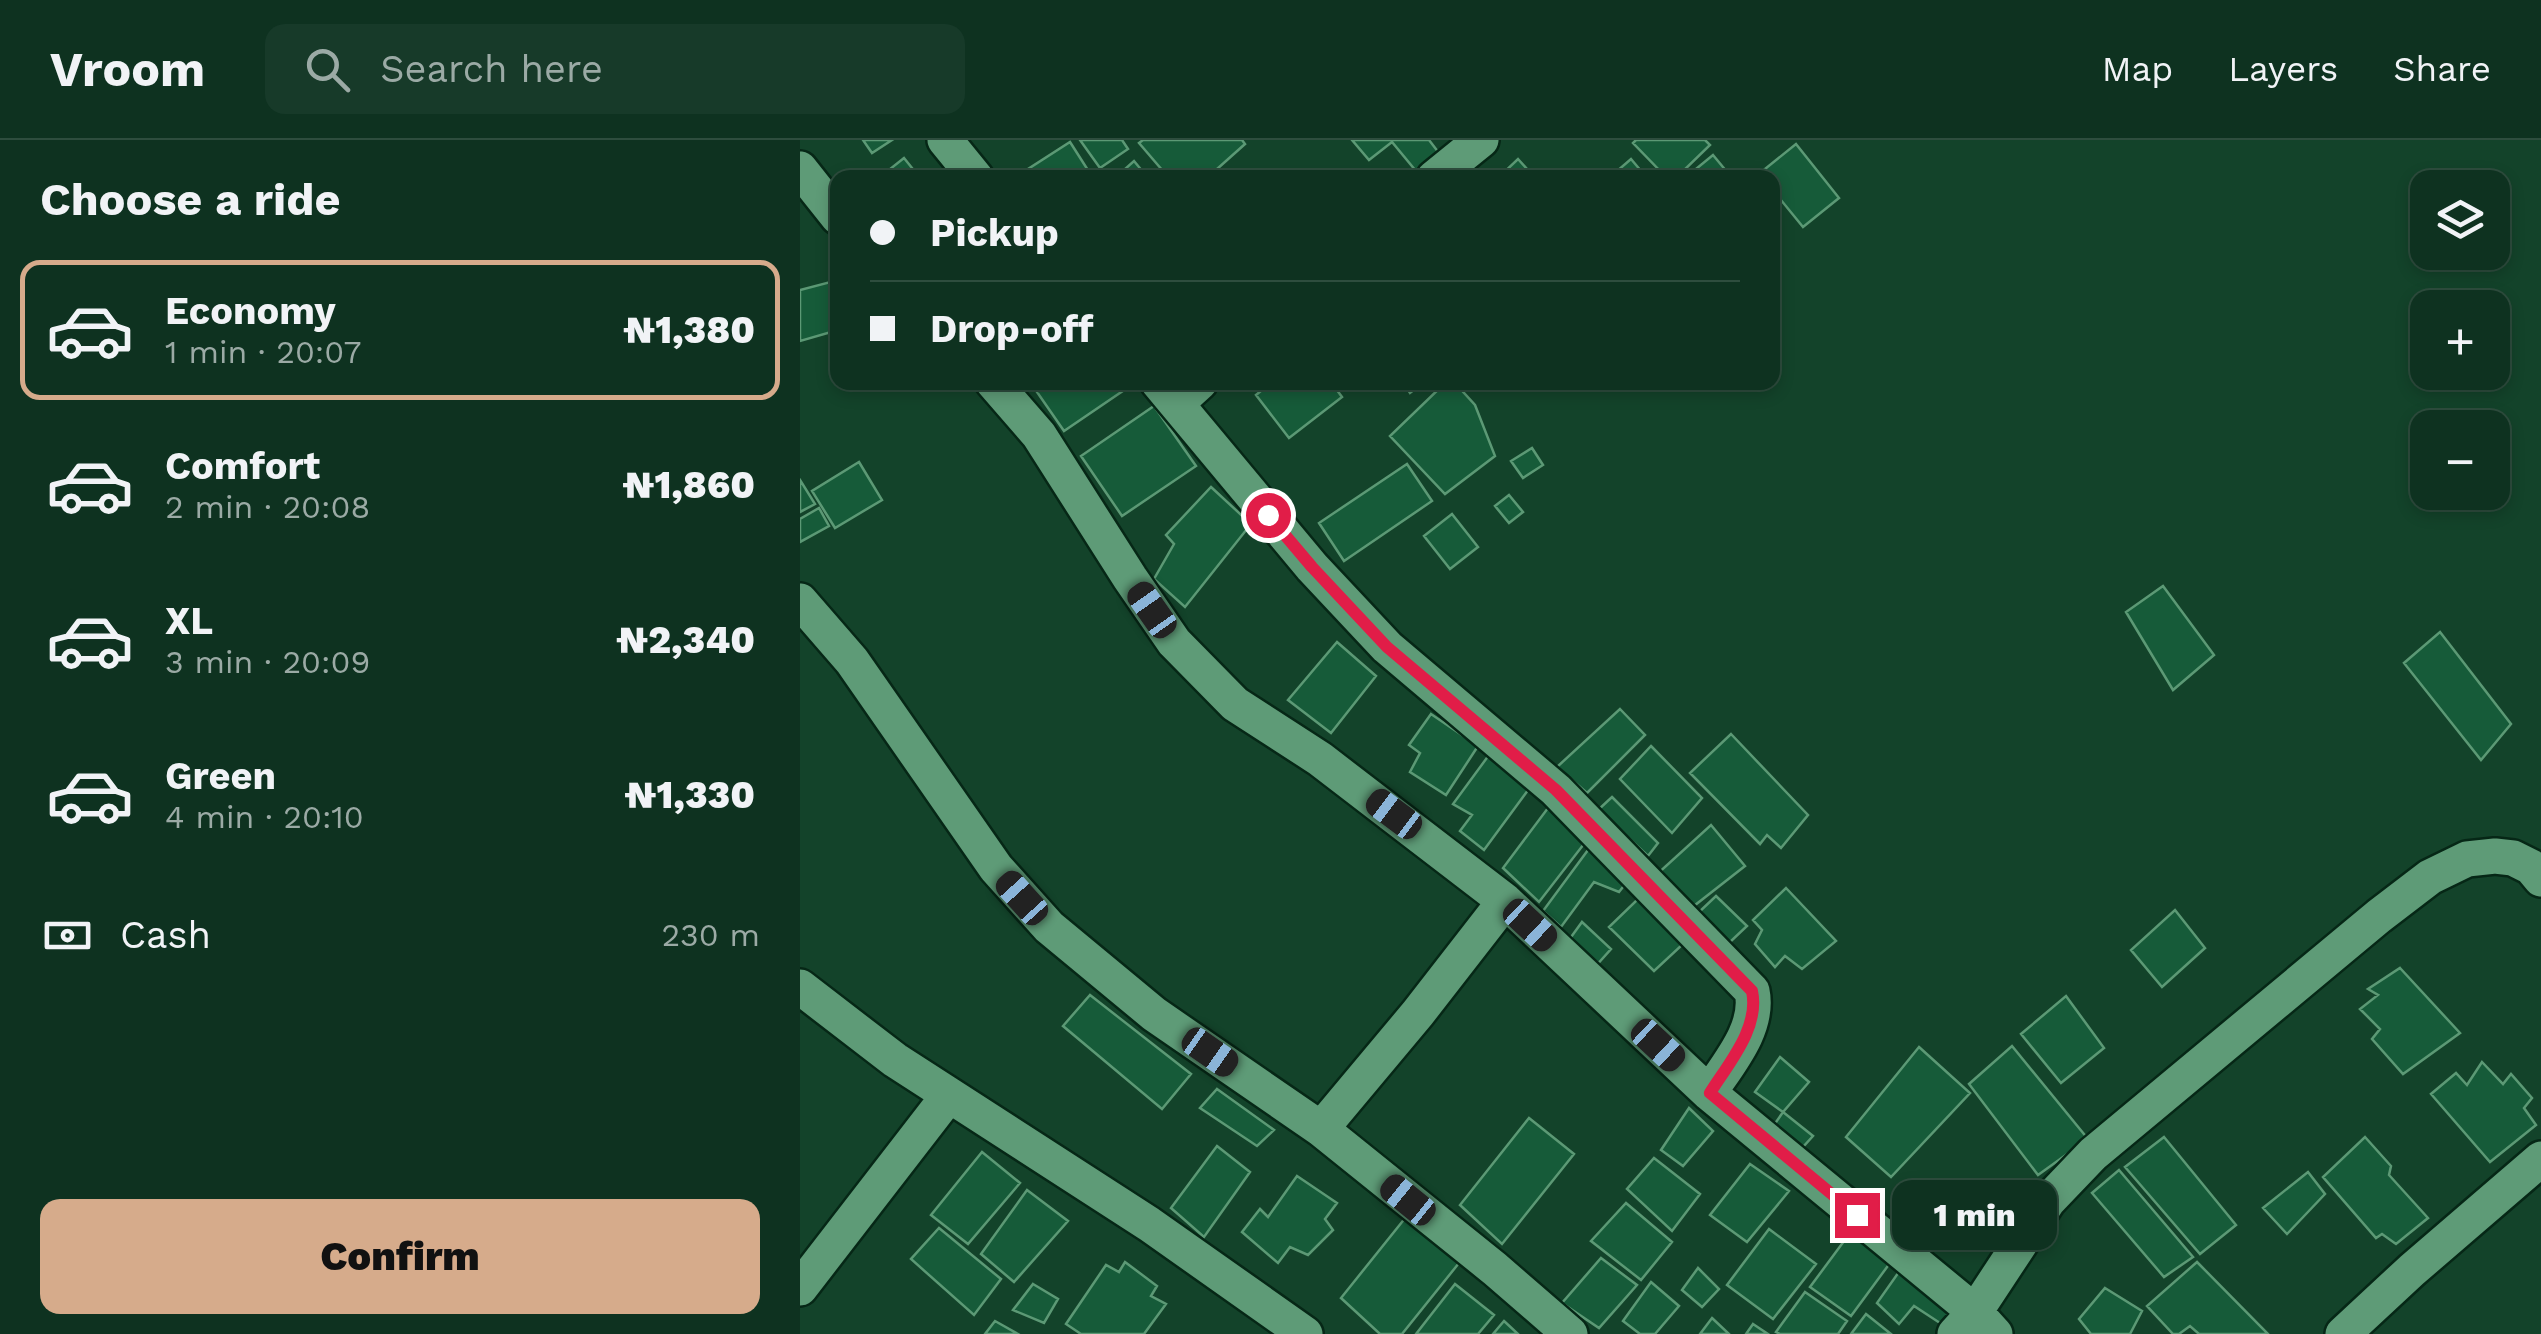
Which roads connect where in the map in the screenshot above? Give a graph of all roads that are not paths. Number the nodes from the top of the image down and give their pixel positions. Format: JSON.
{"nodes":[{"id":1,"x":945,"y":140,"type":"edge"},
{"id":2,"x":1481,"y":140,"type":"edge"},
{"id":3,"x":800,"y":169,"type":"edge"},
{"id":4,"x":969,"y":170,"type":"edge"},
{"id":5,"x":1444,"y":170,"type":"edge"},
{"id":6,"x":830,"y":208,"type":"edge"},
{"id":7,"x":999,"y":390,"type":"edge"},
{"id":8,"x":1179,"y":390,"type":"edge"},
{"id":9,"x":800,"y":600,"type":"edge"},
{"id":10,"x":2541,"y":879,"type":"edge"},
{"id":11,"x":1505,"y":901,"type":"junction"},
{"id":12,"x":800,"y":987,"type":"edge"},
{"id":13,"x":1710,"y":1093,"type":"junction"},
{"id":14,"x":949,"y":1095,"type":"junction"},
{"id":15,"x":1322,"y":1130,"type":"junction"},
{"id":16,"x":2541,"y":1159,"type":"edge"},
{"id":17,"x":800,"y":1288,"type":"edge"},
{"id":18,"x":1975,"y":1327,"type":"edge"},
{"id":19,"x":1305,"y":1334,"type":"edge"},
{"id":20,"x":1570,"y":1334,"type":"edge"},
{"id":21,"x":2342,"y":1334,"type":"edge"}],
"edges":[{"from":1,"to":4,"type":"street"},
{"from":2,"to":5,"type":"street"},
{"from":3,"to":6,"type":"street"},
{"from":7,"to":11,"type":"street"},
{"from":8,"to":13,"type":"street"},
{"from":9,"to":15,"type":"street"},
{"from":10,"to":18,"type":"street"},
{"from":11,"to":13,"type":"street"},
{"from":11,"to":15,"type":"street"},
{"from":12,"to":14,"type":"street"},
{"from":13,"to":18,"type":"street"},
{"from":14,"to":17,"type":"street"},
{"from":14,"to":19,"type":"street"},
{"from":15,"to":20,"type":"street"},
{"from":16,"to":21,"type":"street"}]}
